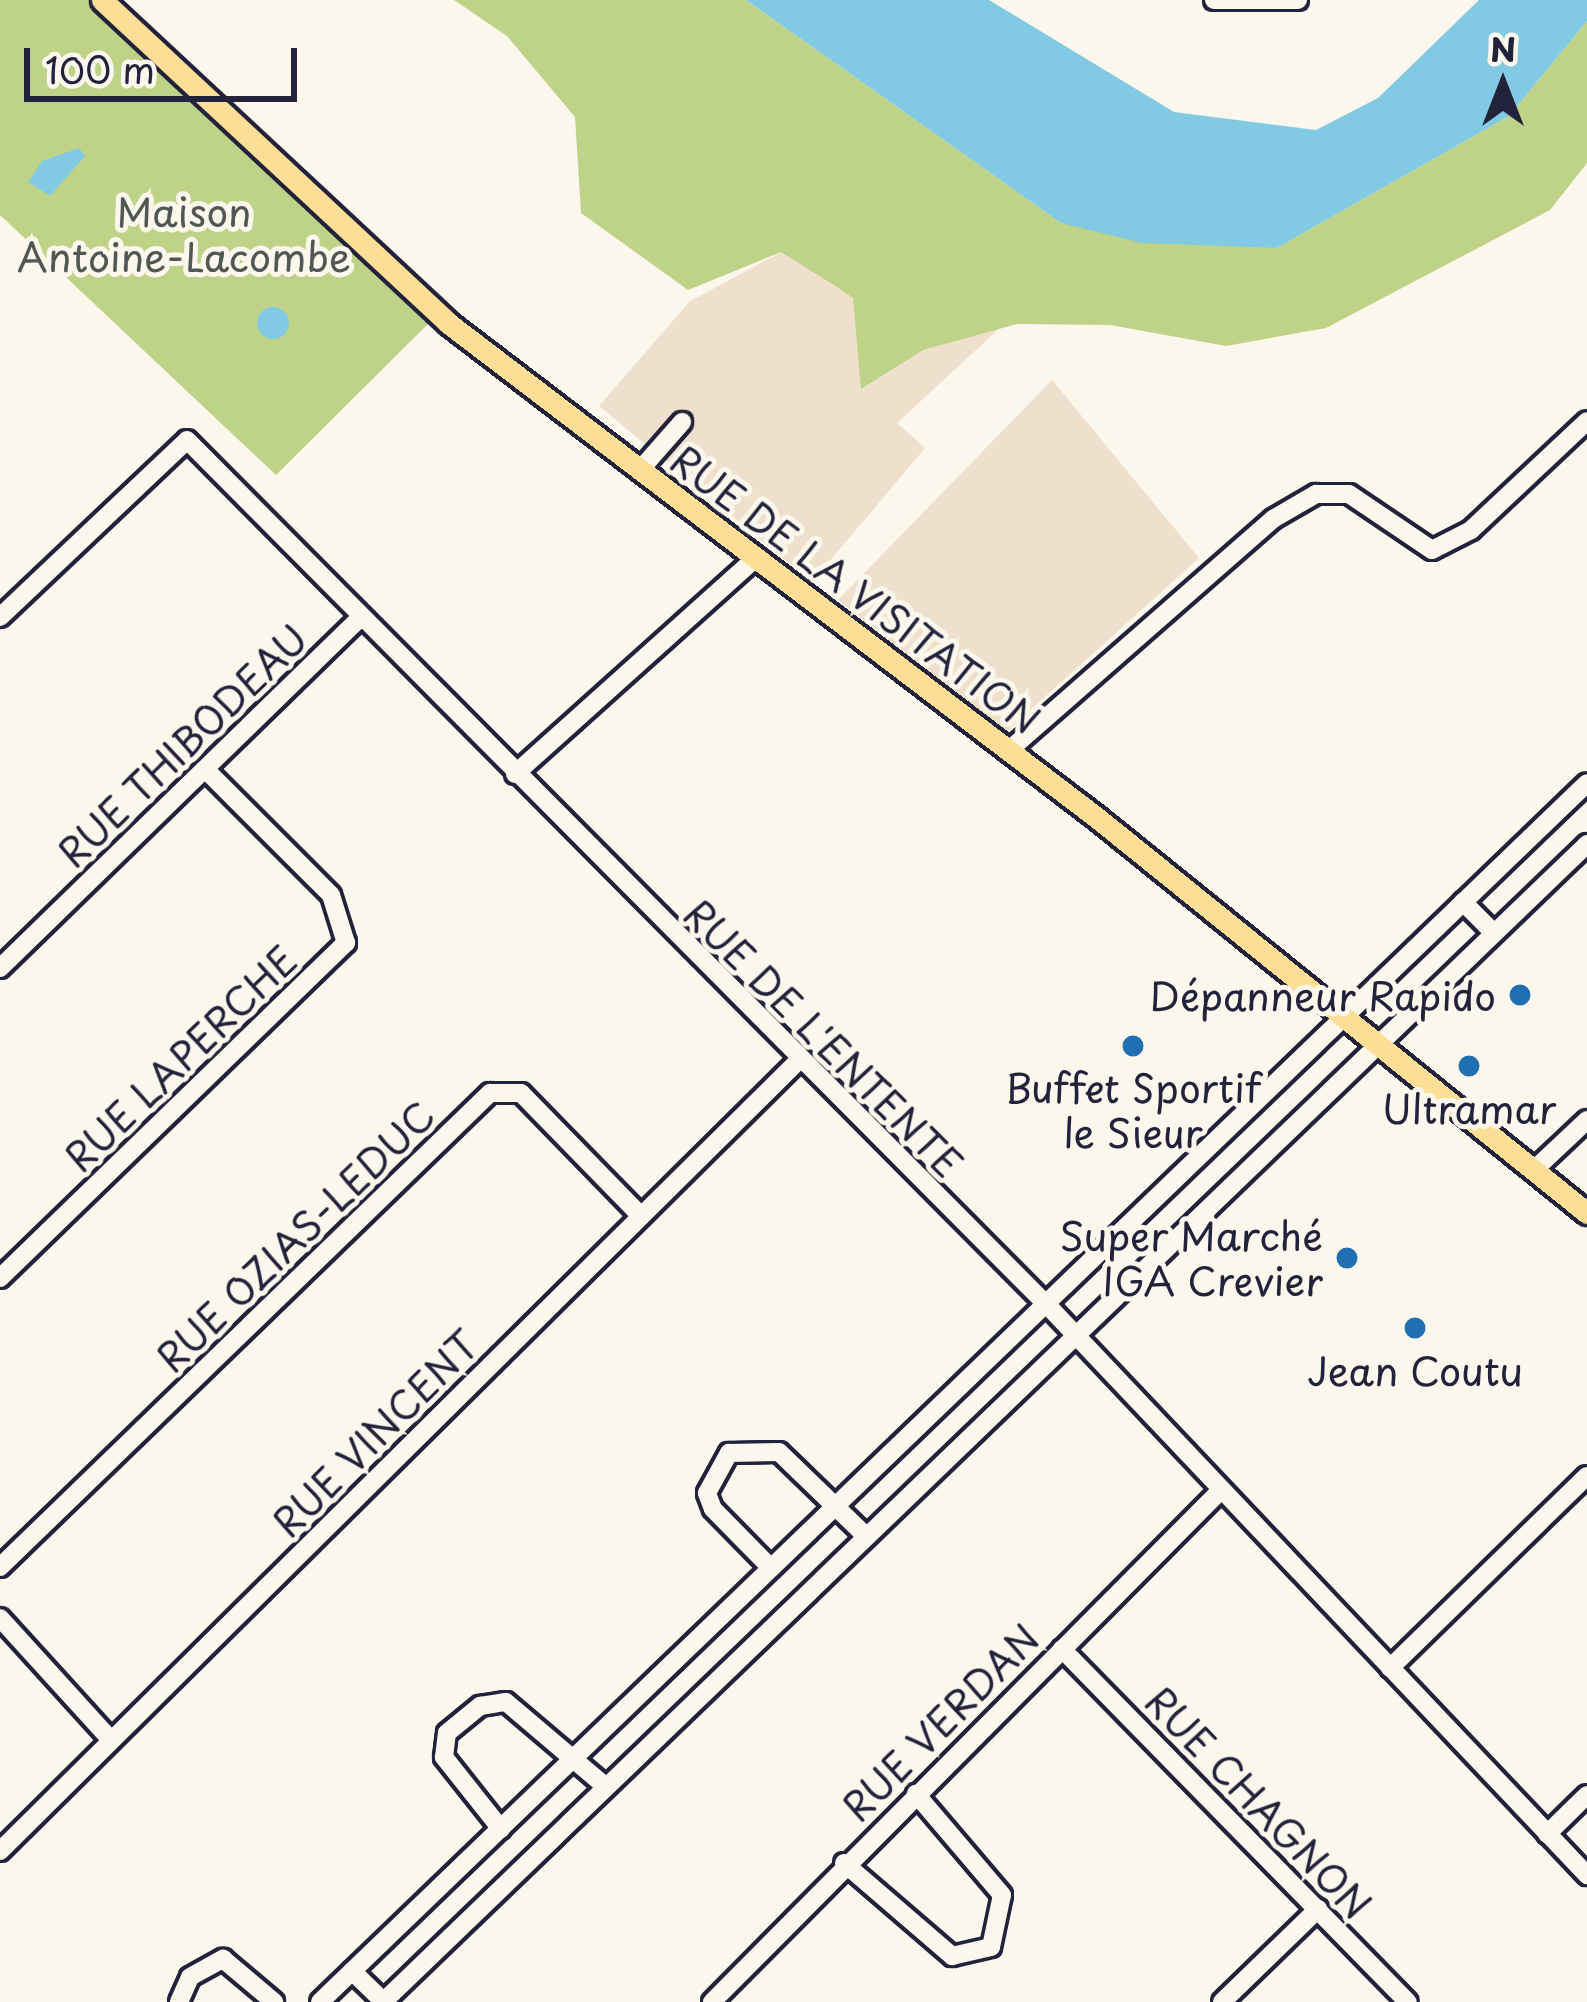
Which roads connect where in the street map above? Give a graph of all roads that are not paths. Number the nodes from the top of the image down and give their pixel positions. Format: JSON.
{"nodes":[{"id":1,"x":102,"y":0,"type":"edge"},
{"id":2,"x":1214,"y":0,"type":"edge"},
{"id":3,"x":1298,"y":0,"type":"edge"},
{"id":4,"x":1587,"y":421,"type":"edge"},
{"id":5,"x":682,"y":422,"type":"dead end"},
{"id":6,"x":640,"y":470,"type":"junction"},
{"id":7,"x":755,"y":559,"type":"junction"},
{"id":8,"x":0,"y":617,"type":"edge"},
{"id":9,"x":358,"y":620,"type":"junction"},
{"id":10,"x":1008,"y":751,"type":"junction"},
{"id":11,"x":205,"y":769,"type":"junction"},
{"id":12,"x":515,"y":774,"type":"junction"},
{"id":13,"x":1587,"y":783,"type":"edge"},
{"id":14,"x":1587,"y":844,"type":"edge"},
{"id":15,"x":1463,"y":902,"type":"junction"},
{"id":16,"x":1493,"y":932,"type":"junction"},
{"id":17,"x":0,"y":968,"type":"edge"},
{"id":18,"x":1342,"y":1018,"type":"junction"},
{"id":19,"x":1377,"y":1046,"type":"junction"},
{"id":20,"x":797,"y":1062,"type":"junction"},
{"id":21,"x":1587,"y":1120,"type":"edge"},
{"id":22,"x":1534,"y":1170,"type":"junction"},
{"id":23,"x":1587,"y":1213,"type":"edge"},
{"id":24,"x":641,"y":1216,"type":"junction"},
{"id":25,"x":0,"y":1278,"type":"edge"},
{"id":26,"x":1046,"y":1303,"type":"junction"},
{"id":27,"x":1074,"y":1333,"type":"junction"},
{"id":28,"x":1587,"y":1476,"type":"edge"},
{"id":29,"x":1219,"y":1492,"type":"junction"},
{"id":30,"x":834,"y":1507,"type":"junction"},
{"id":31,"x":864,"y":1534,"type":"junction"},
{"id":32,"x":0,"y":1567,"type":"edge"},
{"id":33,"x":770,"y":1568,"type":"junction"},
{"id":34,"x":0,"y":1618,"type":"edge"},
{"id":35,"x":1062,"y":1648,"type":"junction"},
{"id":36,"x":1390,"y":1669,"type":"junction"},
{"id":37,"x":111,"y":1740,"type":"junction"},
{"id":38,"x":575,"y":1756,"type":"junction"},
{"id":39,"x":605,"y":1786,"type":"junction"},
{"id":40,"x":916,"y":1794,"type":"junction"},
{"id":41,"x":1587,"y":1795,"type":"edge"},
{"id":42,"x":501,"y":1828,"type":"junction"},
{"id":43,"x":1547,"y":1834,"type":"junction"},
{"id":44,"x":0,"y":1851,"type":"edge"},
{"id":45,"x":844,"y":1863,"type":"junction"},
{"id":46,"x":1587,"y":1875,"type":"edge"},
{"id":47,"x":1318,"y":1910,"type":"junction"},
{"id":48,"x":352,"y":1971,"type":"junction"},
{"id":49,"x":179,"y":2002,"type":"edge"},
{"id":50,"x":274,"y":2002,"type":"edge"},
{"id":51,"x":320,"y":2002,"type":"edge"},
{"id":52,"x":384,"y":2002,"type":"edge"},
{"id":53,"x":712,"y":2002,"type":"edge"},
{"id":54,"x":1222,"y":2002,"type":"edge"},
{"id":55,"x":1408,"y":2002,"type":"edge"}],
"edges":[{"from":1,"to":6,"type":"main road","name":"RUE DE LA VISITATION"},
{"from":2,"to":3,"type":"street"},
{"from":4,"to":10,"type":"street"},
{"from":5,"to":6,"type":"street"},
{"from":6,"to":7,"type":"main road","name":"RUE DE LA VISITATION"},
{"from":7,"to":10,"type":"main road","name":"RUE DE LA VISITATION"},
{"from":7,"to":12,"type":"street"},
{"from":8,"to":9,"type":"street","name":"RUE DE L'ENTENTE"},
{"from":9,"to":11,"type":"street","name":"RUE THIBODEAU"},
{"from":9,"to":12,"type":"street","name":"RUE DE L'ENTENTE"},
{"from":10,"to":18,"type":"main road","name":"RUE DE LA VISITATION"},
{"from":11,"to":17,"type":"street","name":"RUE THIBODEAU"},
{"from":11,"to":25,"type":"street","name":"RUE LAPERCHE"},
{"from":12,"to":20,"type":"street","name":"RUE DE L'ENTENTE"},
{"from":13,"to":15,"type":"street"},
{"from":14,"to":16,"type":"street"},
{"from":15,"to":16,"type":"street"},
{"from":15,"to":18,"type":"street"},
{"from":16,"to":19,"type":"street"},
{"from":18,"to":19,"type":"main road","name":"RUE DE LA VISITATION"},
{"from":18,"to":26,"type":"street"},
{"from":19,"to":22,"type":"main road","name":"RUE DE LA VISITATION"},
{"from":19,"to":27,"type":"street"},
{"from":20,"to":24,"type":"street","name":"RUE VINCENT"},
{"from":20,"to":26,"type":"street","name":"RUE DE L'ENTENTE"},
{"from":21,"to":22,"type":"street"},
{"from":22,"to":23,"type":"main road","name":"RUE DE LA VISITATION"},
{"from":24,"to":32,"type":"street","name":"RUE OZIAS-LEDUC"},
{"from":24,"to":37,"type":"street","name":"RUE VINCENT"},
{"from":26,"to":27,"type":"street","name":"RUE DE L'ENTENTE"},
{"from":26,"to":30,"type":"street"},
{"from":27,"to":29,"type":"street","name":"RUE DE L'ENTENTE"},
{"from":27,"to":31,"type":"street"},
{"from":28,"to":36,"type":"street"},
{"from":29,"to":35,"type":"street","name":"RUE VERDAN"},
{"from":29,"to":36,"type":"street","name":"RUE DE L'ENTENTE"},
{"from":30,"to":31,"type":"street"},
{"from":30,"to":33,"type":"street"},
{"from":30,"to":33,"type":"street"},
{"from":31,"to":39,"type":"street"},
{"from":33,"to":38,"type":"street"},
{"from":34,"to":37,"type":"street"},
{"from":35,"to":40,"type":"street","name":"RUE VERDAN"},
{"from":35,"to":47,"type":"street","name":"RUE CHAGNON"},
{"from":36,"to":43,"type":"street","name":"RUE DE L'ENTENTE"},
{"from":37,"to":44,"type":"street","name":"RUE VINCENT"},
{"from":38,"to":39,"type":"street"},
{"from":38,"to":42,"type":"street"},
{"from":38,"to":42,"type":"street"},
{"from":39,"to":52,"type":"street"},
{"from":40,"to":45,"type":"street","name":"RUE VERDAN"},
{"from":40,"to":45,"type":"street"},
{"from":41,"to":43,"type":"street"},
{"from":42,"to":48,"type":"street"},
{"from":43,"to":46,"type":"street","name":"RUE DE L'ENTENTE"},
{"from":45,"to":53,"type":"street","name":"RUE VERDAN"},
{"from":47,"to":54,"type":"street"},
{"from":47,"to":55,"type":"street","name":"RUE CHAGNON"},
{"from":48,"to":51,"type":"street"},
{"from":48,"to":52,"type":"street"},
{"from":49,"to":50,"type":"street"}]}
